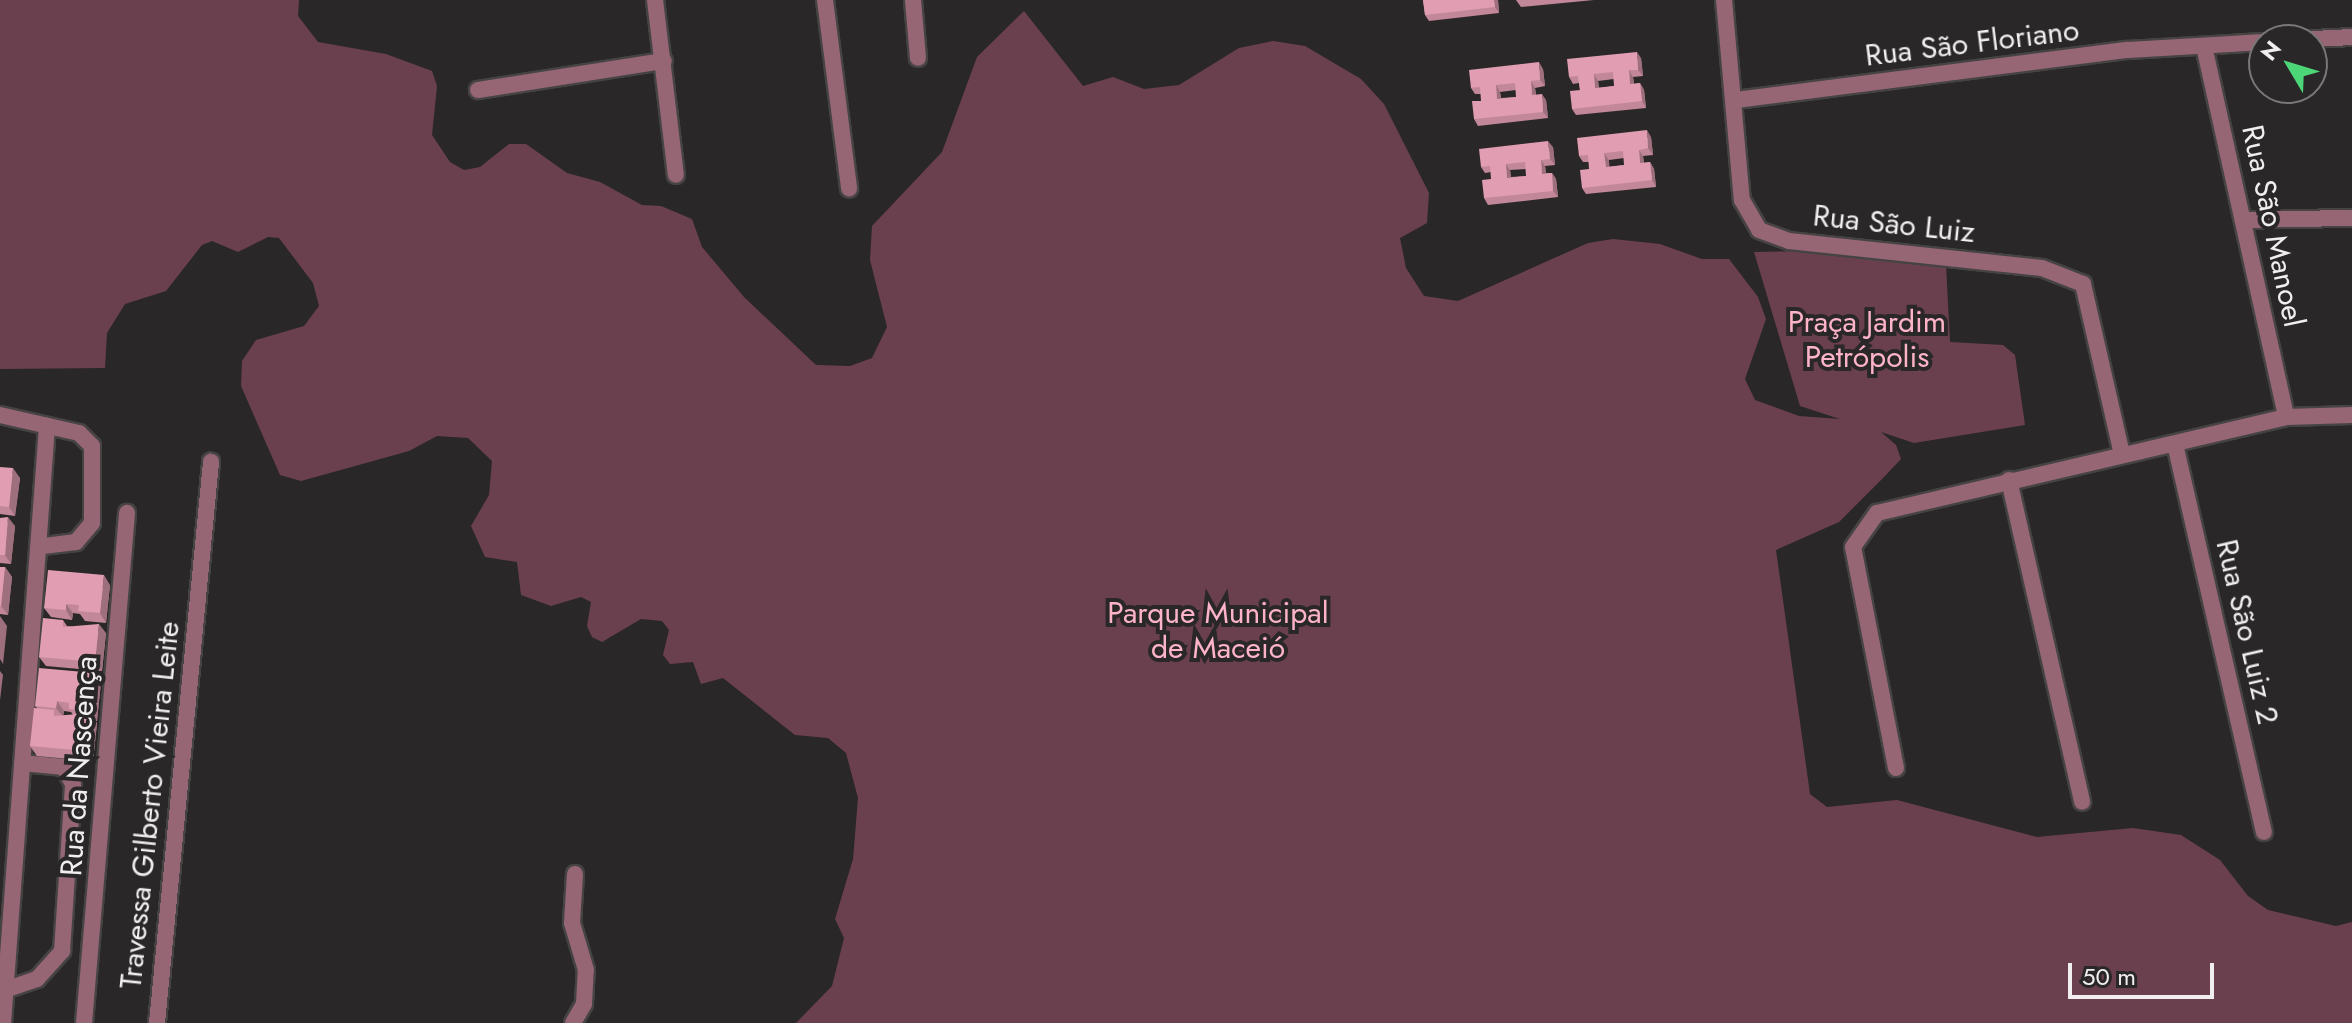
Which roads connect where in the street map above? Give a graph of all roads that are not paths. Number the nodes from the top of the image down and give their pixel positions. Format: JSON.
{"nodes":[{"id":1,"x":655,"y":0,"type":"edge"},
{"id":2,"x":825,"y":0,"type":"edge"},
{"id":3,"x":913,"y":0,"type":"edge"},
{"id":4,"x":1724,"y":0,"type":"edge"},
{"id":5,"x":2352,"y":37,"type":"edge"},
{"id":6,"x":2328,"y":38,"type":"edge"},
{"id":7,"x":2248,"y":43,"type":"edge"},
{"id":8,"x":2204,"y":46,"type":"junction"},
{"id":9,"x":918,"y":58,"type":"dead end"},
{"id":10,"x":664,"y":61,"type":"junction"},
{"id":11,"x":478,"y":90,"type":"dead end"},
{"id":12,"x":1736,"y":100,"type":"junction"},
{"id":13,"x":676,"y":175,"type":"dead end"},
{"id":14,"x":849,"y":188,"type":"dead end"},
{"id":15,"x":2352,"y":218,"type":"edge"},
{"id":16,"x":2243,"y":220,"type":"junction"},
{"id":17,"x":0,"y":415,"type":"edge"},
{"id":18,"x":2352,"y":415,"type":"edge"},
{"id":19,"x":2286,"y":417,"type":"junction"},
{"id":20,"x":47,"y":426,"type":"junction"},
{"id":21,"x":2175,"y":444,"type":"junction"},
{"id":22,"x":2122,"y":454,"type":"junction"},
{"id":23,"x":211,"y":462,"type":"dead end"},
{"id":24,"x":2009,"y":480,"type":"junction"},
{"id":25,"x":127,"y":513,"type":"dead end"},
{"id":26,"x":38,"y":547,"type":"junction"},
{"id":27,"x":22,"y":763,"type":"junction"},
{"id":28,"x":1896,"y":768,"type":"dead end"},
{"id":29,"x":2082,"y":802,"type":"dead end"},
{"id":30,"x":2264,"y":832,"type":"dead end"},
{"id":31,"x":575,"y":874,"type":"dead end"},
{"id":32,"x":5,"y":990,"type":"junction"},
{"id":33,"x":575,"y":1022,"type":"edge"},
{"id":34,"x":3,"y":1023,"type":"edge"},
{"id":35,"x":84,"y":1023,"type":"edge"},
{"id":36,"x":157,"y":1023,"type":"edge"}],
"edges":[{"from":1,"to":10,"type":"street"},
{"from":2,"to":14,"type":"street"},
{"from":3,"to":9,"type":"street"},
{"from":4,"to":12,"type":"street","name":"Rua São Luiz"},
{"from":5,"to":6,"type":"street"},
{"from":7,"to":8,"type":"street","name":"Rua São Floriano"},
{"from":8,"to":12,"type":"street","name":"Rua São Floriano"},
{"from":8,"to":16,"type":"street","name":"Rua São Manoel"},
{"from":10,"to":11,"type":"street"},
{"from":10,"to":13,"type":"street"},
{"from":12,"to":22,"type":"street","name":"Rua São Luiz"},
{"from":15,"to":16,"type":"street"},
{"from":16,"to":19,"type":"street","name":"Rua São Manoel"},
{"from":17,"to":20,"type":"street"},
{"from":18,"to":19,"type":"street"},
{"from":19,"to":21,"type":"street"},
{"from":20,"to":26,"type":"street"},
{"from":20,"to":26,"type":"street"},
{"from":21,"to":22,"type":"street"},
{"from":21,"to":30,"type":"street","name":"Rua São Luiz 2"},
{"from":22,"to":24,"type":"street"},
{"from":23,"to":36,"type":"street","name":"Travessa Gilberto Vieira Leite"},
{"from":24,"to":28,"type":"street"},
{"from":24,"to":29,"type":"street"},
{"from":25,"to":35,"type":"street","name":"Rua da Nascença"},
{"from":26,"to":27,"type":"street"},
{"from":27,"to":32,"type":"street"},
{"from":27,"to":32,"type":"street"},
{"from":31,"to":33,"type":"street"},
{"from":32,"to":34,"type":"street"}]}
